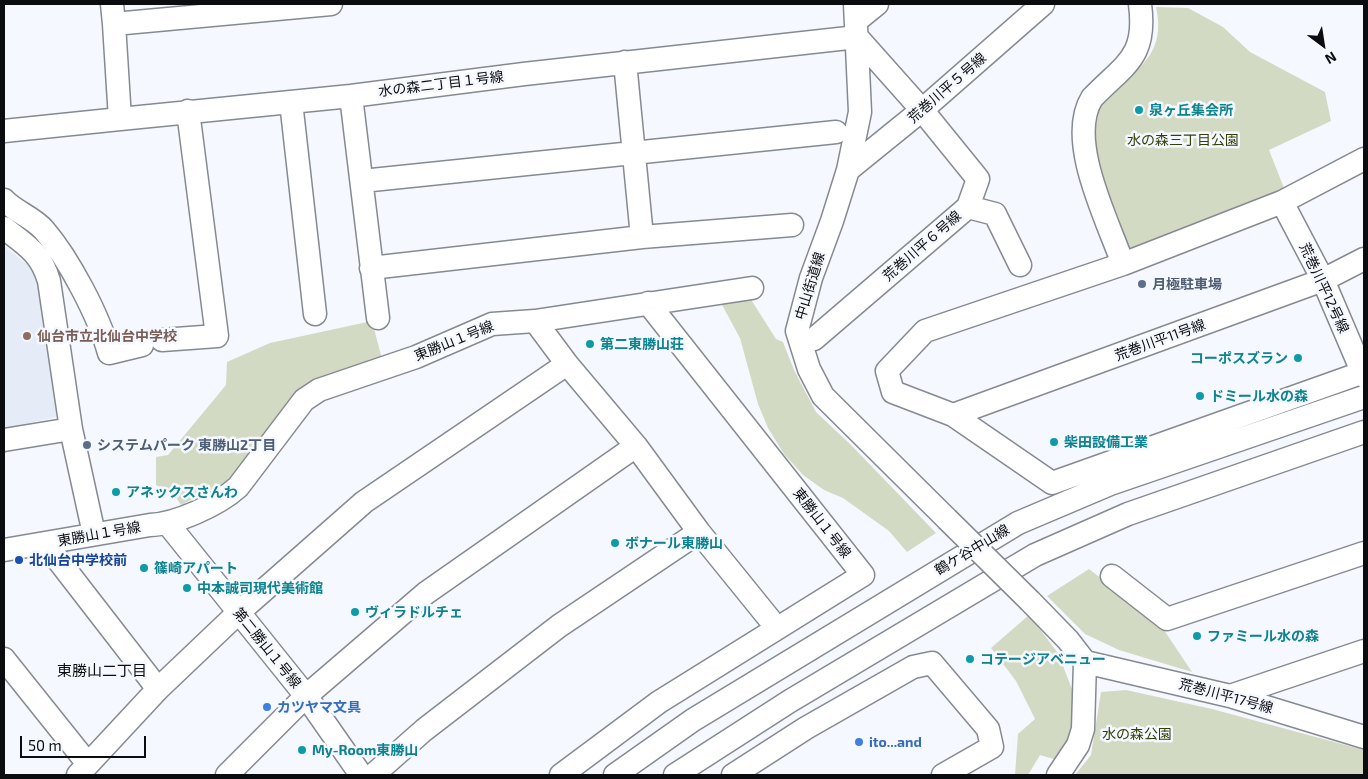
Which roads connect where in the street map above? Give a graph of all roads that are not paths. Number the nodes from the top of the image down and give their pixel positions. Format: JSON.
{"nodes":[{"id":1,"x":331,"y":4,"type":"edge"},
{"id":2,"x":877,"y":4,"type":"edge"},
{"id":3,"x":1043,"y":4,"type":"edge"},
{"id":4,"x":1140,"y":4,"type":"edge"},
{"id":5,"x":113,"y":14,"type":"edge"},
{"id":6,"x":856,"y":21,"type":"edge"},
{"id":7,"x":625,"y":62,"type":"junction"},
{"id":8,"x":351,"y":96,"type":"junction"},
{"id":9,"x":291,"y":102,"type":"junction"},
{"id":10,"x":922,"y":110,"type":"junction"},
{"id":11,"x":188,"y":111,"type":"junction"},
{"id":12,"x":120,"y":119,"type":"junction"},
{"id":13,"x":4,"y":131,"type":"edge"},
{"id":14,"x":836,"y":132,"type":"dead end"},
{"id":15,"x":633,"y":152,"type":"junction"},
{"id":16,"x":1364,"y":159,"type":"edge"},
{"id":17,"x":848,"y":170,"type":"junction"},
{"id":18,"x":362,"y":181,"type":"junction"},
{"id":19,"x":4,"y":200,"type":"edge"},
{"id":20,"x":1282,"y":202,"type":"junction"},
{"id":21,"x":968,"y":206,"type":"junction"},
{"id":22,"x":792,"y":225,"type":"dead end"},
{"id":23,"x":4,"y":228,"type":"edge"},
{"id":24,"x":642,"y":237,"type":"junction"},
{"id":25,"x":1364,"y":259,"type":"edge"},
{"id":26,"x":1123,"y":264,"type":"junction"},
{"id":27,"x":1020,"y":266,"type":"dead end"},
{"id":28,"x":371,"y":268,"type":"junction"},
{"id":29,"x":1323,"y":280,"type":"junction"},
{"id":30,"x":752,"y":288,"type":"dead end"},
{"id":31,"x":648,"y":303,"type":"junction"},
{"id":32,"x":315,"y":314,"type":"dead end"},
{"id":33,"x":378,"y":318,"type":"dead end"},
{"id":34,"x":535,"y":321,"type":"junction"},
{"id":35,"x":801,"y":342,"type":"junction"},
{"id":36,"x":567,"y":364,"type":"junction"},
{"id":37,"x":1364,"y":374,"type":"edge"},
{"id":38,"x":1364,"y":396,"type":"edge"},
{"id":39,"x":954,"y":415,"type":"junction"},
{"id":40,"x":71,"y":429,"type":"junction"},
{"id":41,"x":1364,"y":432,"type":"edge"},
{"id":42,"x":4,"y":440,"type":"edge"},
{"id":43,"x":636,"y":446,"type":"junction"},
{"id":44,"x":168,"y":524,"type":"junction"},
{"id":45,"x":699,"y":532,"type":"junction"},
{"id":46,"x":94,"y":534,"type":"junction"},
{"id":47,"x":44,"y":543,"type":"junction"},
{"id":48,"x":4,"y":550,"type":"edge"},
{"id":49,"x":1364,"y":553,"type":"edge"},
{"id":50,"x":1112,"y":576,"type":"dead end"},
{"id":51,"x":239,"y":612,"type":"junction"},
{"id":52,"x":776,"y":627,"type":"junction"},
{"id":53,"x":1364,"y":651,"type":"edge"},
{"id":54,"x":731,"y":656,"type":"junction"},
{"id":55,"x":4,"y":659,"type":"edge"},
{"id":56,"x":1085,"y":662,"type":"junction"},
{"id":57,"x":749,"y":686,"type":"junction"},
{"id":58,"x":158,"y":689,"type":"junction"},
{"id":59,"x":306,"y":696,"type":"junction"},
{"id":60,"x":1230,"y":696,"type":"junction"},
{"id":61,"x":790,"y":701,"type":"junction"},
{"id":62,"x":806,"y":728,"type":"junction"},
{"id":63,"x":1364,"y":737,"type":"edge"},
{"id":64,"x":83,"y":770,"type":"edge"},
{"id":65,"x":680,"y":774,"type":"edge"},
{"id":66,"x":227,"y":775,"type":"edge"},
{"id":67,"x":361,"y":775,"type":"edge"},
{"id":68,"x":373,"y":775,"type":"edge"},
{"id":69,"x":561,"y":775,"type":"edge"},
{"id":70,"x":615,"y":775,"type":"edge"},
{"id":71,"x":733,"y":775,"type":"edge"},
{"id":72,"x":943,"y":775,"type":"edge"},
{"id":73,"x":1058,"y":775,"type":"edge"}],
"edges":[{"from":1,"to":5,"type":"street"},
{"from":2,"to":6,"type":"street"},
{"from":3,"to":10,"type":"street","name":"荒巻川平５号線"},
{"from":4,"to":26,"type":"street"},
{"from":5,"to":12,"type":"street"},
{"from":6,"to":7,"type":"street","name":"水の森二丁目１号線"},
{"from":6,"to":10,"type":"street","name":"荒巻川平６号線"},
{"from":6,"to":17,"type":"street","name":"中山街道線"},
{"from":7,"to":8,"type":"street","name":"水の森二丁目１号線"},
{"from":7,"to":15,"type":"street"},
{"from":8,"to":9,"type":"street","name":"水の森二丁目１号線"},
{"from":8,"to":18,"type":"street"},
{"from":9,"to":11,"type":"street","name":"水の森二丁目１号線"},
{"from":9,"to":32,"type":"street"},
{"from":10,"to":17,"type":"street","name":"荒巻川平５号線"},
{"from":10,"to":21,"type":"street","name":"荒巻川平６号線"},
{"from":11,"to":12,"type":"street","name":"水の森二丁目１号線"},
{"from":11,"to":19,"type":"street"},
{"from":12,"to":13,"type":"street","name":"水の森二丁目１号線"},
{"from":14,"to":15,"type":"street"},
{"from":15,"to":18,"type":"street"},
{"from":15,"to":24,"type":"street"},
{"from":16,"to":20,"type":"street"},
{"from":17,"to":35,"type":"street","name":"中山街道線"},
{"from":18,"to":28,"type":"street"},
{"from":20,"to":26,"type":"street"},
{"from":20,"to":29,"type":"street","name":"荒巻川平12号線"},
{"from":21,"to":27,"type":"street"},
{"from":21,"to":35,"type":"street","name":"荒巻川平６号線"},
{"from":22,"to":24,"type":"street"},
{"from":23,"to":40,"type":"street"},
{"from":24,"to":28,"type":"street"},
{"from":25,"to":29,"type":"street","name":"荒巻川平11号線"},
{"from":26,"to":39,"type":"street"},
{"from":28,"to":33,"type":"street"},
{"from":29,"to":37,"type":"street","name":"荒巻川平12号線"},
{"from":29,"to":39,"type":"street","name":"荒巻川平11号線"},
{"from":30,"to":31,"type":"street"},
{"from":31,"to":34,"type":"street","name":"東勝山１号線"},
{"from":31,"to":52,"type":"street","name":"東勝山１号線"},
{"from":34,"to":36,"type":"street"},
{"from":34,"to":44,"type":"street","name":"東勝山１号線"},
{"from":35,"to":56,"type":"street","name":"中山街道線","bridge":true},
{"from":36,"to":43,"type":"street"},
{"from":36,"to":51,"type":"street"},
{"from":37,"to":39,"type":"street"},
{"from":38,"to":57,"type":"street","name":"鶴ケ谷中山線"},
{"from":40,"to":42,"type":"street"},
{"from":40,"to":46,"type":"street"},
{"from":41,"to":61,"type":"street"},
{"from":43,"to":45,"type":"street"},
{"from":43,"to":59,"type":"street"},
{"from":44,"to":46,"type":"street","name":"東勝山１号線"},
{"from":44,"to":51,"type":"street","name":"第二勝山１号線"},
{"from":45,"to":52,"type":"street"},
{"from":45,"to":68,"type":"street"},
{"from":46,"to":47,"type":"street","name":"東勝山１号線"},
{"from":47,"to":48,"type":"street","name":"東勝山１号線"},
{"from":47,"to":58,"type":"street"},
{"from":49,"to":50,"type":"street"},
{"from":51,"to":58,"type":"street"},
{"from":51,"to":59,"type":"street","name":"第二勝山１号線"},
{"from":52,"to":54,"type":"street"},
{"from":53,"to":60,"type":"street"},
{"from":54,"to":57,"type":"street"},
{"from":54,"to":69,"type":"street"},
{"from":55,"to":64,"type":"street"},
{"from":56,"to":60,"type":"street","name":"荒巻川平17号線"},
{"from":56,"to":73,"type":"street"},
{"from":57,"to":70,"type":"street","name":"鶴ケ谷中山線"},
{"from":58,"to":64,"type":"street"},
{"from":59,"to":66,"type":"street"},
{"from":59,"to":67,"type":"street","name":"第二勝山１号線"},
{"from":60,"to":63,"type":"street","name":"荒巻川平17号線"},
{"from":61,"to":62,"type":"street"},
{"from":61,"to":65,"type":"street"},
{"from":62,"to":71,"type":"street"},
{"from":62,"to":72,"type":"street"}]}
